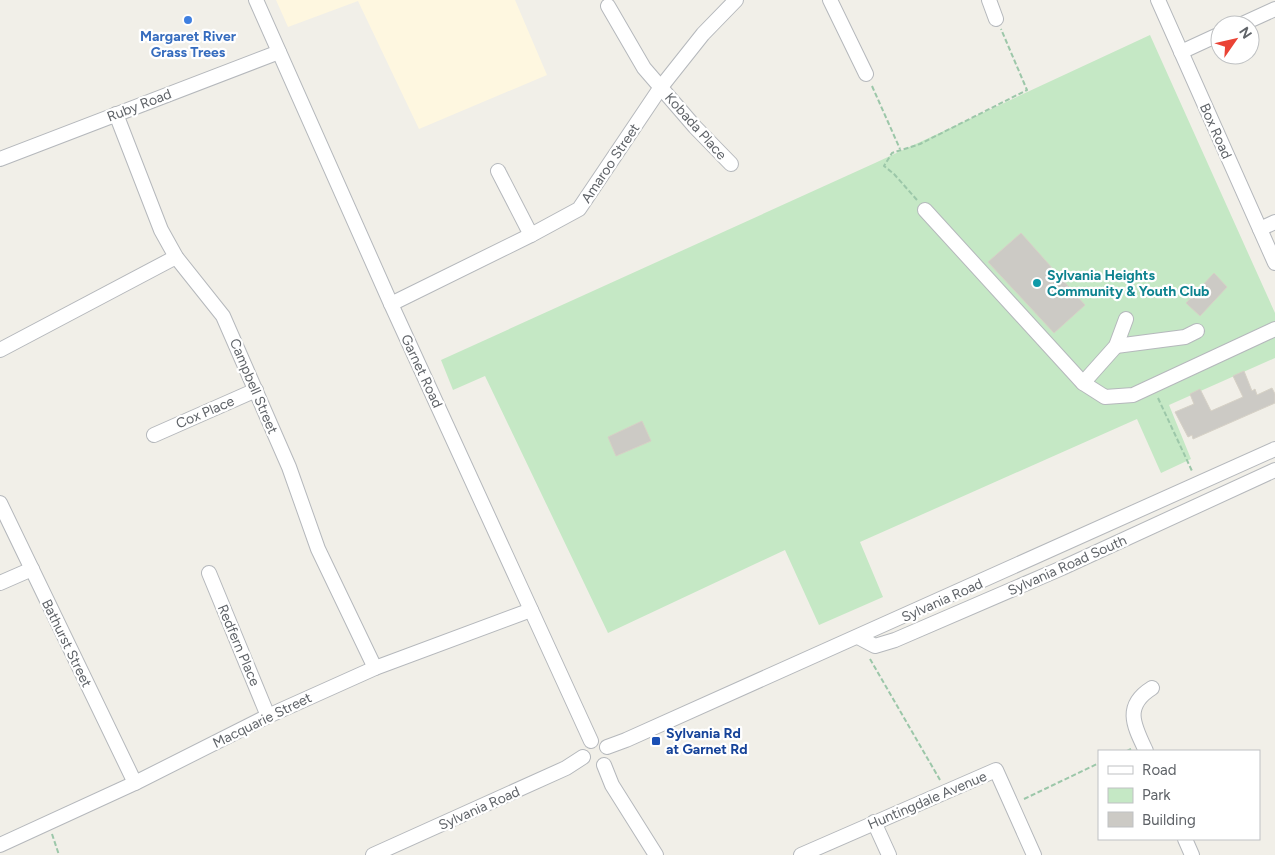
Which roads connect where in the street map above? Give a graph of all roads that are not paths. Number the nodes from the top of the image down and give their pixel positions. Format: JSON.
{"nodes":[{"id":1,"x":256,"y":0,"type":"edge"},
{"id":2,"x":736,"y":0,"type":"edge"},
{"id":3,"x":830,"y":0,"type":"edge"},
{"id":4,"x":988,"y":0,"type":"edge"},
{"id":5,"x":1158,"y":0,"type":"edge"},
{"id":6,"x":608,"y":6,"type":"dead end"},
{"id":7,"x":1272,"y":10,"type":"edge"},
{"id":8,"x":1260,"y":16,"type":"edge"},
{"id":9,"x":996,"y":19,"type":"road end"},
{"id":10,"x":1210,"y":39,"type":"edge"},
{"id":11,"x":279,"y":52,"type":"junction"},
{"id":12,"x":1181,"y":52,"type":"junction"},
{"id":13,"x":866,"y":74,"type":"road end"},
{"id":14,"x":660,"y":87,"type":"junction"},
{"id":15,"x":116,"y":114,"type":"junction"},
{"id":16,"x":0,"y":159,"type":"edge"},
{"id":17,"x":731,"y":164,"type":"dead end"},
{"id":18,"x":498,"y":171,"type":"dead end"},
{"id":19,"x":924,"y":210,"type":"road end"},
{"id":20,"x":1275,"y":222,"type":"edge"},
{"id":21,"x":1260,"y":229,"type":"junction"},
{"id":22,"x":531,"y":235,"type":"junction"},
{"id":23,"x":176,"y":257,"type":"junction"},
{"id":24,"x":1275,"y":263,"type":"edge"},
{"id":25,"x":391,"y":304,"type":"junction"},
{"id":26,"x":1126,"y":319,"type":"dead end"},
{"id":27,"x":1275,"y":329,"type":"edge"},
{"id":28,"x":1197,"y":331,"type":"dead end"},
{"id":29,"x":1116,"y":346,"type":"junction"},
{"id":30,"x":0,"y":350,"type":"edge"},
{"id":31,"x":1083,"y":382,"type":"junction"},
{"id":32,"x":256,"y":390,"type":"junction"},
{"id":33,"x":154,"y":435,"type":"dead end"},
{"id":34,"x":1275,"y":449,"type":"edge"},
{"id":35,"x":1275,"y":470,"type":"edge"},
{"id":36,"x":0,"y":503,"type":"edge"},
{"id":37,"x":32,"y":569,"type":"junction"},
{"id":38,"x":209,"y":573,"type":"dead end"},
{"id":39,"x":0,"y":583,"type":"edge"},
{"id":40,"x":531,"y":610,"type":"junction"},
{"id":41,"x":858,"y":637,"type":"junction"},
{"id":42,"x":375,"y":668,"type":"junction"},
{"id":43,"x":1152,"y":688,"type":"dead end"},
{"id":44,"x":268,"y":716,"type":"junction"},
{"id":45,"x":591,"y":741,"type":"junction"},
{"id":46,"x":607,"y":747,"type":"junction"},
{"id":47,"x":1146,"y":750,"type":"edge"},
{"id":48,"x":583,"y":757,"type":"junction"},
{"id":49,"x":604,"y":765,"type":"junction"},
{"id":50,"x":135,"y":783,"type":"junction"},
{"id":51,"x":874,"y":822,"type":"junction"},
{"id":52,"x":1185,"y":840,"type":"edge"},
{"id":53,"x":0,"y":845,"type":"edge"},
{"id":54,"x":373,"y":855,"type":"edge"},
{"id":55,"x":656,"y":855,"type":"edge"},
{"id":56,"x":801,"y":855,"type":"edge"},
{"id":57,"x":888,"y":855,"type":"edge"},
{"id":58,"x":1034,"y":855,"type":"edge"},
{"id":59,"x":1192,"y":855,"type":"edge"}],
"edges":[{"from":1,"to":11,"type":"street","name":"Garnet Road"},
{"from":2,"to":14,"type":"street","name":"Amaroo Street"},
{"from":3,"to":13,"type":"street"},
{"from":4,"to":9,"type":"street"},
{"from":5,"to":12,"type":"street","name":"Box Road"},
{"from":6,"to":14,"type":"street","name":"Kobada Place"},
{"from":7,"to":8,"type":"street"},
{"from":10,"to":12,"type":"street"},
{"from":11,"to":15,"type":"street","name":"Ruby Road"},
{"from":11,"to":25,"type":"street","name":"Garnet Road"},
{"from":12,"to":21,"type":"street","name":"Box Road"},
{"from":14,"to":17,"type":"street","name":"Kobada Place"},
{"from":14,"to":22,"type":"street","name":"Amaroo Street"},
{"from":15,"to":16,"type":"street","name":"Ruby Road"},
{"from":15,"to":23,"type":"street","name":"Campbell Street"},
{"from":18,"to":22,"type":"street"},
{"from":19,"to":31,"type":"street"},
{"from":20,"to":21,"type":"street"},
{"from":21,"to":24,"type":"street","name":"Box Road"},
{"from":22,"to":25,"type":"street","name":"Amaroo Street"},
{"from":23,"to":30,"type":"street"},
{"from":23,"to":32,"type":"street","name":"Campbell Street"},
{"from":25,"to":40,"type":"street","name":"Garnet Road"},
{"from":26,"to":29,"type":"street"},
{"from":27,"to":31,"type":"street"},
{"from":28,"to":29,"type":"street"},
{"from":29,"to":31,"type":"street"},
{"from":32,"to":33,"type":"street","name":"Cox Place"},
{"from":32,"to":42,"type":"street","name":"Campbell Street"},
{"from":34,"to":41,"type":"street","name":"Sylvania Road"},
{"from":35,"to":41,"type":"street","name":"Sylvania Road South"},
{"from":36,"to":37,"type":"street","name":"Bathurst Street"},
{"from":37,"to":39,"type":"street"},
{"from":37,"to":50,"type":"street","name":"Bathurst Street"},
{"from":38,"to":44,"type":"street","name":"Redfern Place"},
{"from":40,"to":42,"type":"street","name":"Macquarie Street"},
{"from":40,"to":45,"type":"street","name":"Garnet Road"},
{"from":41,"to":46,"type":"street","name":"Sylvania Road"},
{"from":42,"to":44,"type":"street","name":"Macquarie Street"},
{"from":43,"to":47,"type":"street"},
{"from":44,"to":50,"type":"street","name":"Macquarie Street"},
{"from":45,"to":46,"type":"street"},
{"from":45,"to":48,"type":"street"},
{"from":46,"to":49,"type":"street"},
{"from":48,"to":49,"type":"street"},
{"from":48,"to":54,"type":"street","name":"Sylvania Road"},
{"from":49,"to":55,"type":"street"},
{"from":50,"to":53,"type":"street","name":"Macquarie Street"},
{"from":51,"to":56,"type":"street","name":"Huntingdale Avenue"},
{"from":51,"to":57,"type":"street"},
{"from":51,"to":58,"type":"street","name":"Huntingdale Avenue"},
{"from":52,"to":59,"type":"street"}]}
